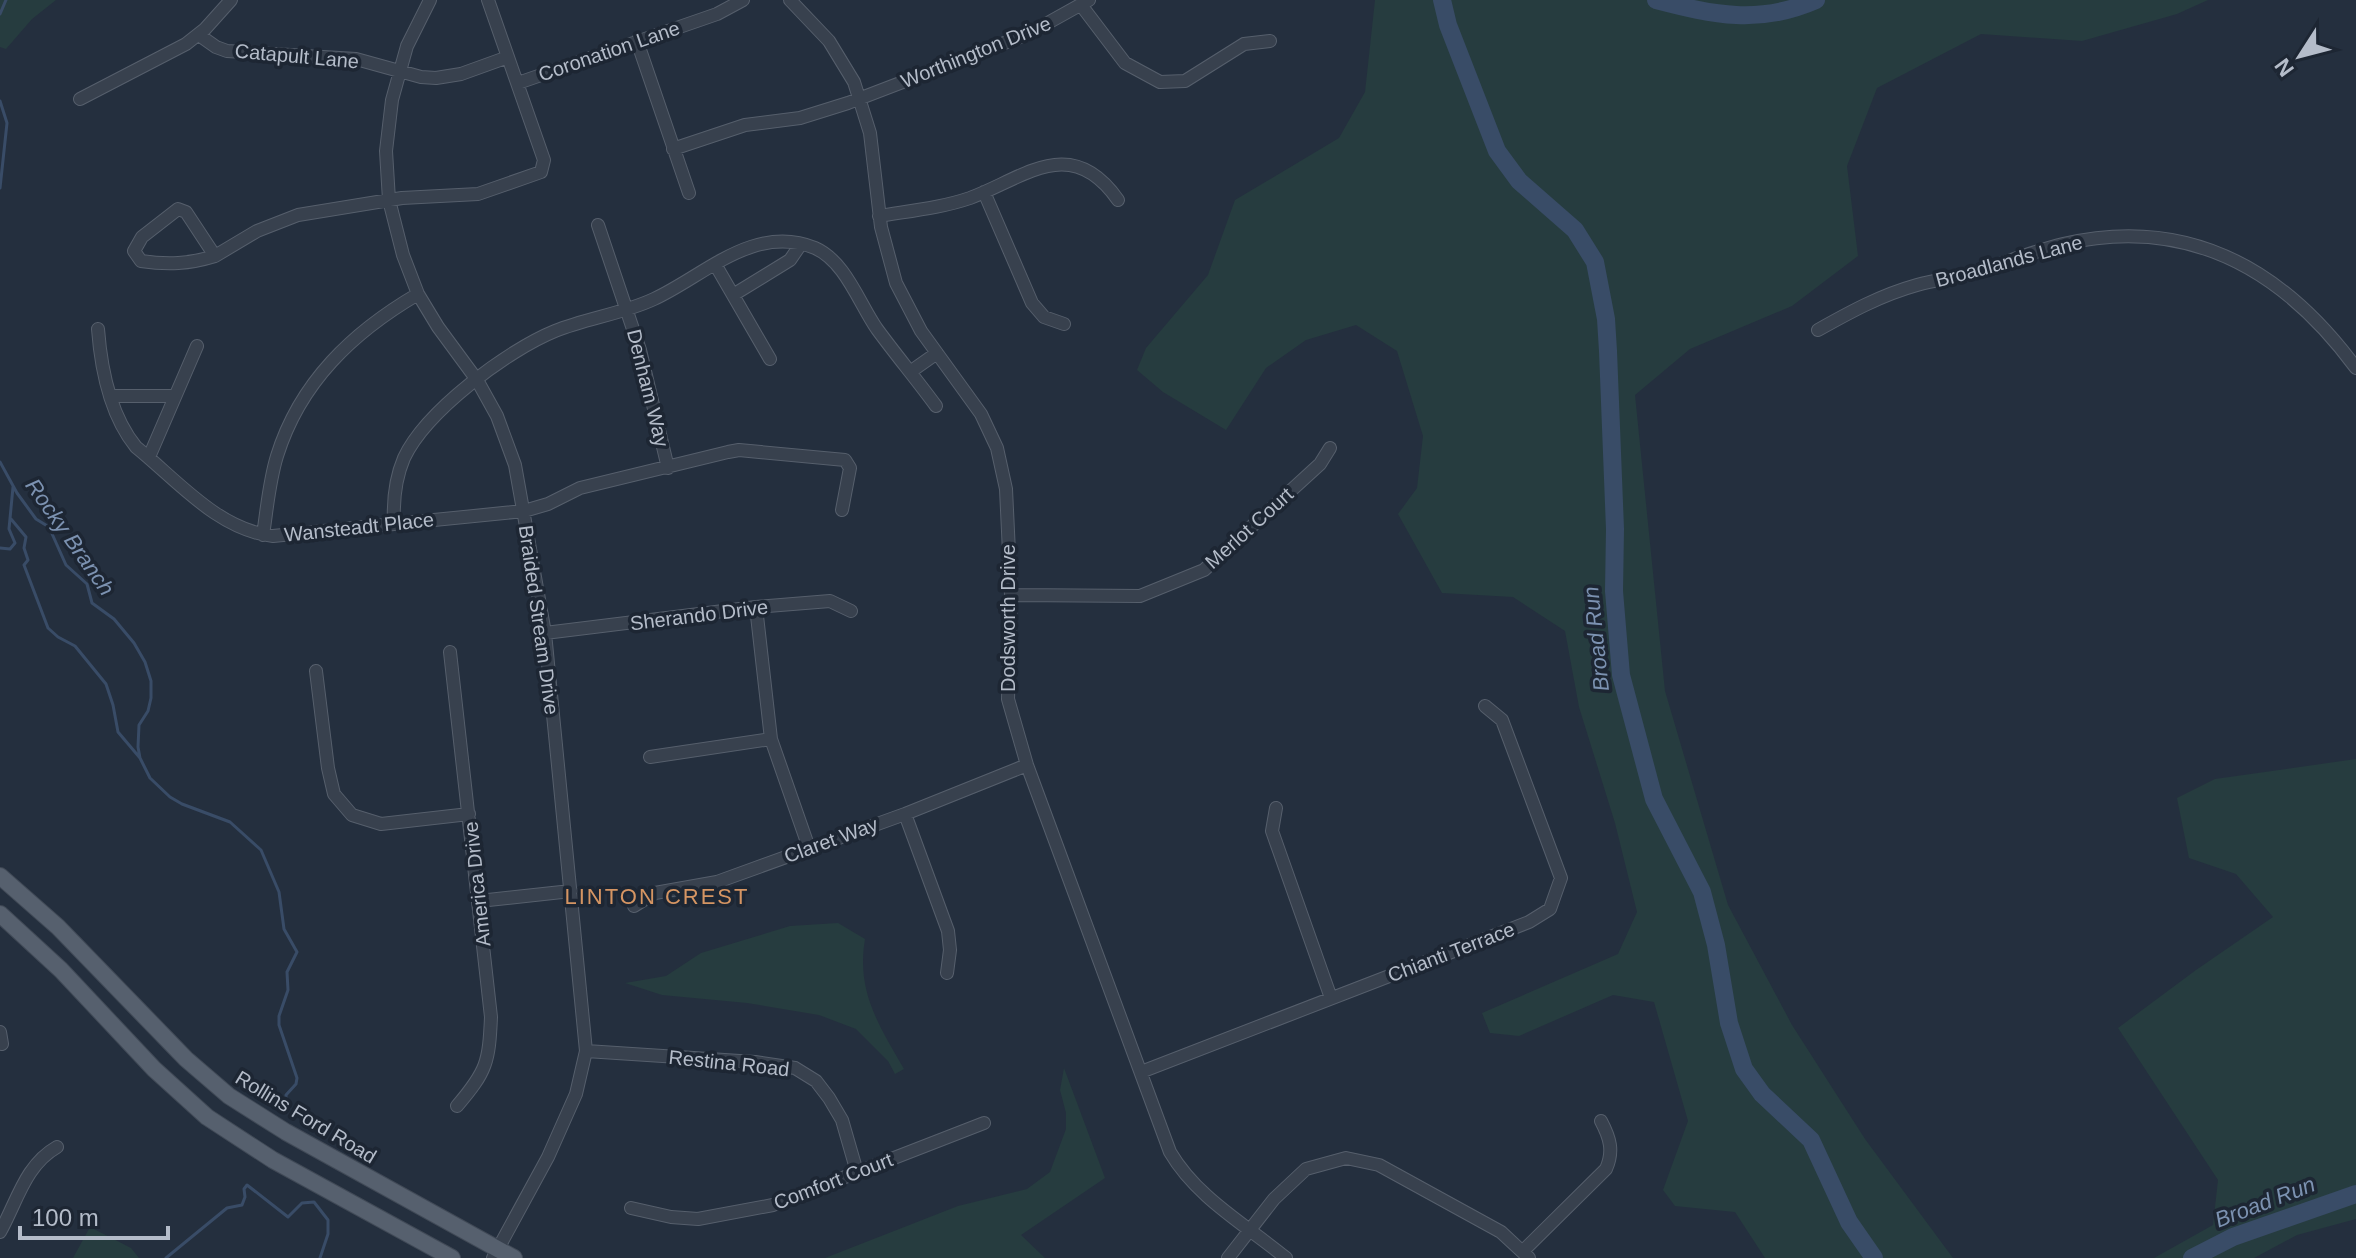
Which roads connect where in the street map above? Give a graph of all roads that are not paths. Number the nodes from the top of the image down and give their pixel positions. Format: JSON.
{"nodes":[{"id":1,"x":231,"y":0,"type":"edge"},
{"id":2,"x":430,"y":0,"type":"edge"},
{"id":3,"x":488,"y":0,"type":"edge"},
{"id":4,"x":743,"y":0,"type":"edge"},
{"id":5,"x":790,"y":0,"type":"edge"},
{"id":6,"x":1085,"y":3,"type":"edge"},
{"id":7,"x":199,"y":35,"type":"junction"},
{"id":8,"x":637,"y":41,"type":"junction"},
{"id":9,"x":1270,"y":41,"type":"dead end"},
{"id":10,"x":508,"y":57,"type":"junction"},
{"id":11,"x":400,"y":70,"type":"junction"},
{"id":12,"x":518,"y":83,"type":"junction"},
{"id":13,"x":861,"y":98,"type":"junction"},
{"id":14,"x":80,"y":99,"type":"dead end"},
{"id":15,"x":673,"y":149,"type":"junction"},
{"id":16,"x":984,"y":192,"type":"junction"},
{"id":17,"x":689,"y":193,"type":"dead end"},
{"id":18,"x":389,"y":200,"type":"junction"},
{"id":19,"x":1118,"y":200,"type":"dead end"},
{"id":20,"x":879,"y":216,"type":"junction"},
{"id":21,"x":598,"y":225,"type":"dead end"},
{"id":22,"x":801,"y":244,"type":"junction"},
{"id":23,"x":215,"y":256,"type":"junction"},
{"id":24,"x":715,"y":264,"type":"junction"},
{"id":25,"x":418,"y":294,"type":"junction"},
{"id":26,"x":733,"y":295,"type":"junction"},
{"id":27,"x":627,"y":309,"type":"junction"},
{"id":28,"x":1064,"y":324,"type":"dead end"},
{"id":29,"x":98,"y":329,"type":"dead end"},
{"id":30,"x":1818,"y":330,"type":"dead end"},
{"id":31,"x":197,"y":346,"type":"dead end"},
{"id":32,"x":937,"y":353,"type":"junction"},
{"id":33,"x":770,"y":359,"type":"dead end"},
{"id":34,"x":2356,"y":368,"type":"edge"},
{"id":35,"x":910,"y":372,"type":"junction"},
{"id":36,"x":477,"y":380,"type":"junction"},
{"id":37,"x":111,"y":396,"type":"junction"},
{"id":38,"x":175,"y":396,"type":"junction"},
{"id":39,"x":936,"y":406,"type":"dead end"},
{"id":40,"x":1330,"y":448,"type":"dead end"},
{"id":41,"x":149,"y":457,"type":"junction"},
{"id":42,"x":668,"y":468,"type":"junction"},
{"id":43,"x":842,"y":510,"type":"dead end"},
{"id":44,"x":524,"y":511,"type":"junction"},
{"id":45,"x":394,"y":523,"type":"junction"},
{"id":46,"x":263,"y":535,"type":"junction"},
{"id":47,"x":1011,"y":595,"type":"junction"},
{"id":48,"x":756,"y":607,"type":"junction"},
{"id":49,"x":851,"y":611,"type":"dead end"},
{"id":50,"x":545,"y":633,"type":"junction"},
{"id":51,"x":450,"y":652,"type":"dead end"},
{"id":52,"x":316,"y":671,"type":"dead end"},
{"id":53,"x":1485,"y":706,"type":"dead end"},
{"id":54,"x":771,"y":739,"type":"junction"},
{"id":55,"x":650,"y":757,"type":"dead end"},
{"id":56,"x":1027,"y":765,"type":"junction"},
{"id":57,"x":1276,"y":808,"type":"dead end"},
{"id":58,"x":469,"y":814,"type":"junction"},
{"id":59,"x":905,"y":814,"type":"junction"},
{"id":60,"x":809,"y":848,"type":"junction"},
{"id":61,"x":0,"y":876,"type":"edge"},
{"id":62,"x":571,"y":891,"type":"junction"},
{"id":63,"x":479,"y":901,"type":"junction"},
{"id":64,"x":634,"y":906,"type":"dead end"},
{"id":65,"x":0,"y":914,"type":"edge"},
{"id":66,"x":947,"y":973,"type":"dead end"},
{"id":67,"x":1331,"y":998,"type":"junction"},
{"id":68,"x":586,"y":1051,"type":"junction"},
{"id":69,"x":1141,"y":1072,"type":"junction"},
{"id":70,"x":457,"y":1106,"type":"dead end"},
{"id":71,"x":1601,"y":1121,"type":"dead end"},
{"id":72,"x":984,"y":1123,"type":"dead end"},
{"id":73,"x":57,"y":1147,"type":"dead end"},
{"id":74,"x":857,"y":1172,"type":"junction"},
{"id":75,"x":631,"y":1208,"type":"dead end"},
{"id":76,"x":1251,"y":1229,"type":"junction"},
{"id":77,"x":0,"y":1232,"type":"edge"},
{"id":78,"x":496,"y":1254,"type":"edge"},
{"id":79,"x":1526,"y":1254,"type":"edge"},
{"id":80,"x":452,"y":1258,"type":"edge"},
{"id":81,"x":514,"y":1258,"type":"edge"},
{"id":82,"x":1228,"y":1258,"type":"edge"},
{"id":83,"x":1286,"y":1258,"type":"edge"}],
"edges":[{"from":1,"to":7,"type":"street"},
{"from":2,"to":11,"type":"street","name":"Braided Stream Drive"},
{"from":3,"to":10,"type":"street"},
{"from":4,"to":8,"type":"street","name":"Coronation Lane"},
{"from":5,"to":13,"type":"street","name":"Dodsworth Drive"},
{"from":6,"to":9,"type":"street"},
{"from":6,"to":13,"type":"street","name":"Worthington Drive"},
{"from":7,"to":11,"type":"street","name":"Catapult Lane"},
{"from":7,"to":14,"type":"street"},
{"from":8,"to":12,"type":"street","name":"Coronation Lane"},
{"from":8,"to":15,"type":"street"},
{"from":10,"to":11,"type":"street","name":"Catapult Lane"},
{"from":10,"to":12,"type":"street"},
{"from":11,"to":18,"type":"street","name":"Braided Stream Drive"},
{"from":12,"to":18,"type":"street"},
{"from":13,"to":15,"type":"street","name":"Worthington Drive"},
{"from":13,"to":20,"type":"street","name":"Dodsworth Drive"},
{"from":15,"to":17,"type":"street"},
{"from":16,"to":19,"type":"street"},
{"from":16,"to":20,"type":"street"},
{"from":16,"to":28,"type":"street"},
{"from":18,"to":23,"type":"street"},
{"from":18,"to":25,"type":"street","name":"Braided Stream Drive"},
{"from":20,"to":32,"type":"street","name":"Dodsworth Drive"},
{"from":21,"to":27,"type":"street","name":"Denham Way"},
{"from":22,"to":24,"type":"street"},
{"from":22,"to":26,"type":"street"},
{"from":22,"to":35,"type":"street"},
{"from":23,"to":23,"type":"street"},
{"from":24,"to":26,"type":"street"},
{"from":24,"to":27,"type":"street"},
{"from":25,"to":36,"type":"street","name":"Braided Stream Drive"},
{"from":25,"to":46,"type":"street"},
{"from":26,"to":33,"type":"street"},
{"from":27,"to":36,"type":"street"},
{"from":27,"to":42,"type":"street","name":"Denham Way"},
{"from":29,"to":37,"type":"street","name":"Wansteadt Place"},
{"from":30,"to":34,"type":"street","name":"Broadlands Lane"},
{"from":31,"to":38,"type":"street"},
{"from":32,"to":35,"type":"street"},
{"from":32,"to":47,"type":"street","name":"Dodsworth Drive"},
{"from":35,"to":39,"type":"street"},
{"from":36,"to":44,"type":"street","name":"Braided Stream Drive"},
{"from":36,"to":45,"type":"street"},
{"from":37,"to":38,"type":"street"},
{"from":37,"to":41,"type":"street","name":"Wansteadt Place"},
{"from":38,"to":41,"type":"street"},
{"from":40,"to":47,"type":"street","name":"Merlot Court"},
{"from":41,"to":46,"type":"street","name":"Wansteadt Place"},
{"from":42,"to":43,"type":"street","name":"Wansteadt Place"},
{"from":42,"to":44,"type":"street","name":"Wansteadt Place"},
{"from":44,"to":45,"type":"street","name":"Wansteadt Place"},
{"from":44,"to":50,"type":"street","name":"Braided Stream Drive"},
{"from":45,"to":46,"type":"street","name":"Wansteadt Place"},
{"from":47,"to":56,"type":"street","name":"Dodsworth Drive"},
{"from":48,"to":49,"type":"street","name":"Sherando Drive"},
{"from":48,"to":50,"type":"street","name":"Sherando Drive"},
{"from":48,"to":54,"type":"street"},
{"from":50,"to":62,"type":"street","name":"Braided Stream Drive"},
{"from":51,"to":58,"type":"street","name":"America Drive"},
{"from":52,"to":58,"type":"street"},
{"from":53,"to":67,"type":"street","name":"Chianti Terrace"},
{"from":54,"to":55,"type":"street"},
{"from":54,"to":60,"type":"street"},
{"from":56,"to":59,"type":"street","name":"Claret Way"},
{"from":56,"to":69,"type":"street","name":"Dodsworth Drive"},
{"from":57,"to":67,"type":"street"},
{"from":58,"to":63,"type":"street","name":"America Drive"},
{"from":59,"to":60,"type":"street","name":"Claret Way"},
{"from":59,"to":66,"type":"street"},
{"from":60,"to":64,"type":"street","name":"Claret Way"},
{"from":61,"to":78,"type":"main road","name":"Rollins Ford Road"},
{"from":62,"to":63,"type":"street"},
{"from":62,"to":68,"type":"street","name":"Braided Stream Drive"},
{"from":63,"to":70,"type":"street","name":"America Drive"},
{"from":65,"to":80,"type":"main road"},
{"from":67,"to":69,"type":"street","name":"Chianti Terrace"},
{"from":68,"to":74,"type":"street","name":"Restina Road"},
{"from":68,"to":78,"type":"street","name":"Braided Stream Drive"},
{"from":69,"to":76,"type":"street","name":"Dodsworth Drive"},
{"from":71,"to":79,"type":"street"},
{"from":72,"to":74,"type":"street","name":"Comfort Court"},
{"from":73,"to":77,"type":"street"},
{"from":74,"to":75,"type":"street","name":"Comfort Court"},
{"from":76,"to":79,"type":"street"},
{"from":76,"to":82,"type":"street"},
{"from":76,"to":83,"type":"street","name":"Dodsworth Drive"},
{"from":78,"to":81,"type":"main road","name":"Rollins Ford Road"}]}
